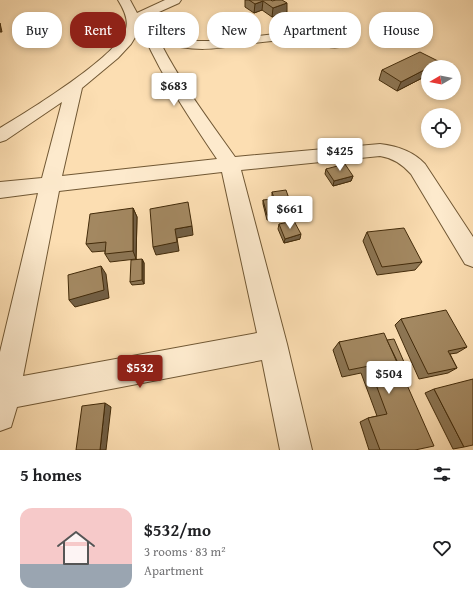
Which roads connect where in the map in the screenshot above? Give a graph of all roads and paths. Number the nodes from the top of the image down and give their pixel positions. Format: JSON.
{"nodes":[{"id":1,"x":124,"y":0,"type":"edge"},
{"id":2,"x":174,"y":0,"type":"edge"},
{"id":3,"x":133,"y":24,"type":"junction"},
{"id":4,"x":269,"y":39,"type":"edge"},
{"id":5,"x":199,"y":45,"type":"edge"},
{"id":6,"x":156,"y":48,"type":"edge"},
{"id":7,"x":74,"y":85,"type":"junction"},
{"id":8,"x":0,"y":136,"type":"edge"},
{"id":9,"x":230,"y":164,"type":"junction"},
{"id":10,"x":50,"y":184,"type":"junction"},
{"id":11,"x":0,"y":190,"type":"edge"},
{"id":12,"x":473,"y":257,"type":"edge"},
{"id":13,"x":273,"y":344,"type":"junction"},
{"id":14,"x":2,"y":402,"type":"edge"},
{"id":15,"x":296,"y":450,"type":"edge"}],
"edges":[{"from":1,"to":3,"type":"street"},
{"from":2,"to":3,"type":"street"},
{"from":3,"to":7,"type":"street"},
{"from":4,"to":5,"type":"street"},
{"from":6,"to":9,"type":"street"},
{"from":7,"to":8,"type":"street"},
{"from":7,"to":10,"type":"street"},
{"from":9,"to":10,"type":"street"},
{"from":9,"to":12,"type":"street"},
{"from":9,"to":13,"type":"street"},
{"from":10,"to":11,"type":"street"},
{"from":10,"to":14,"type":"street"},
{"from":13,"to":14,"type":"street"},
{"from":13,"to":15,"type":"street"}]}
